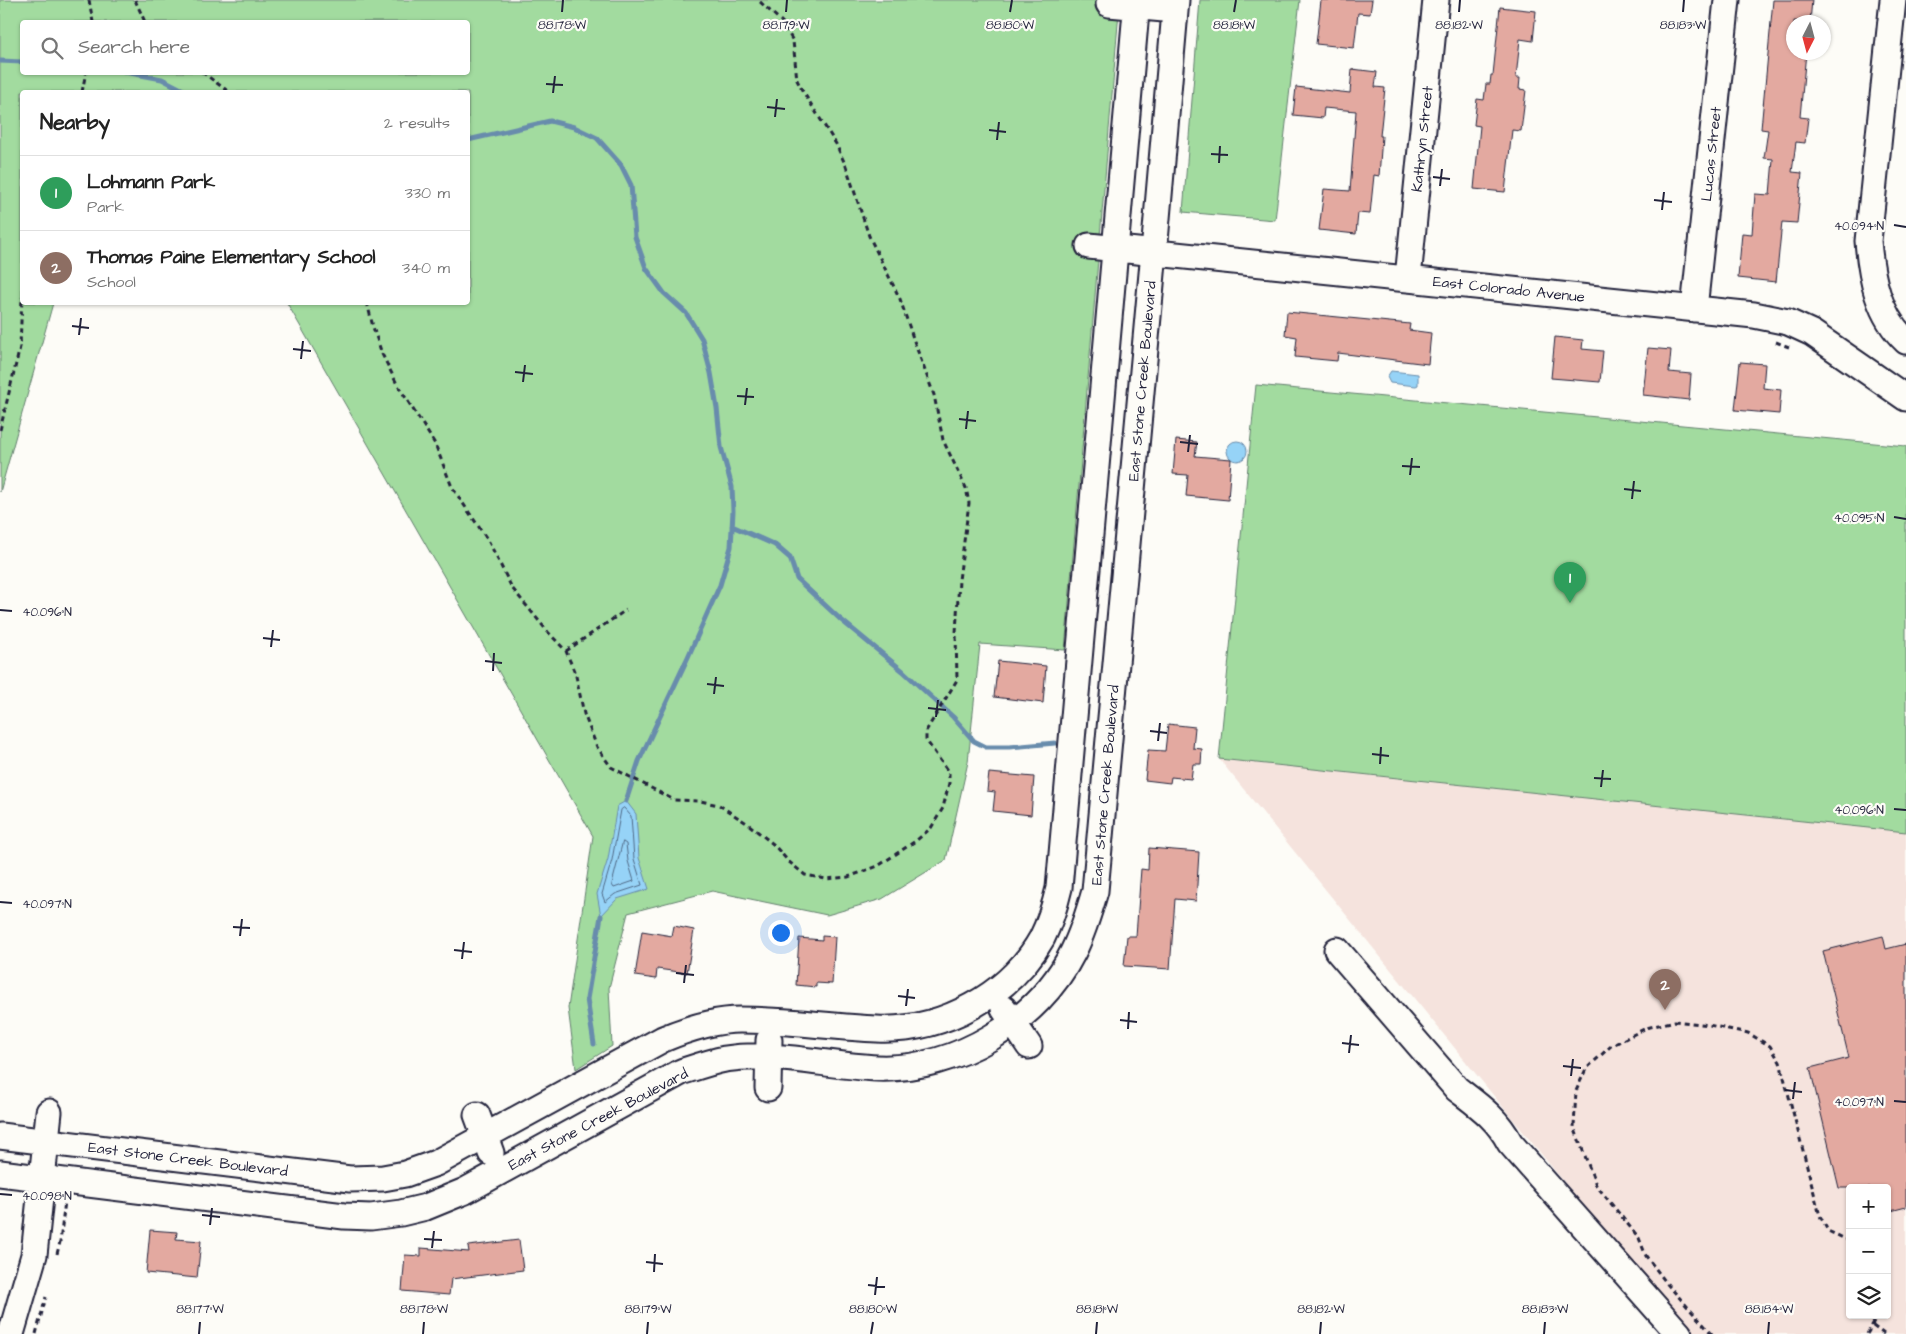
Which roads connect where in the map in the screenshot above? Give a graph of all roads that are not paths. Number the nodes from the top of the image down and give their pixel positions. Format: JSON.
{"nodes":[{"id":1,"x":1436,"y":0,"type":"edge"},
{"id":2,"x":1728,"y":0,"type":"edge"},
{"id":3,"x":1893,"y":0,"type":"edge"},
{"id":4,"x":1137,"y":3,"type":"edge"},
{"id":5,"x":1109,"y":4,"type":"dead end"},
{"id":6,"x":1176,"y":5,"type":"edge"},
{"id":7,"x":1089,"y":246,"type":"dead end"},
{"id":8,"x":1116,"y":248,"type":"junction"},
{"id":9,"x":1154,"y":252,"type":"junction"},
{"id":10,"x":1408,"y":278,"type":"junction"},
{"id":11,"x":1694,"y":309,"type":"junction"},
{"id":12,"x":1906,"y":342,"type":"edge"},
{"id":13,"x":1906,"y":398,"type":"edge"},
{"id":14,"x":1070,"y":774,"type":"junction"},
{"id":15,"x":1106,"y":777,"type":"junction"},
{"id":16,"x":1337,"y":950,"type":"dead end"},
{"id":17,"x":993,"y":993,"type":"junction"},
{"id":18,"x":769,"y":1022,"type":"junction"},
{"id":19,"x":1013,"y":1023,"type":"junction"},
{"id":20,"x":1029,"y":1046,"type":"dead end"},
{"id":21,"x":768,"y":1057,"type":"junction"},
{"id":22,"x":768,"y":1088,"type":"dead end"},
{"id":23,"x":49,"y":1112,"type":"dead end"},
{"id":24,"x":481,"y":1126,"type":"junction"},
{"id":25,"x":0,"y":1136,"type":"edge"},
{"id":26,"x":45,"y":1142,"type":"junction"},
{"id":27,"x":499,"y":1172,"type":"junction"},
{"id":28,"x":0,"y":1173,"type":"edge"},
{"id":29,"x":42,"y":1178,"type":"junction"},
{"id":30,"x":11,"y":1334,"type":"edge"},
{"id":31,"x":1680,"y":1334,"type":"edge"}],
"edges":[{"from":1,"to":10,"type":"street","name":"Kathryn Street"},
{"from":2,"to":11,"type":"street","name":"Lucas Street"},
{"from":3,"to":12,"type":"street"},
{"from":4,"to":5,"type":"street"},
{"from":4,"to":6,"type":"street"},
{"from":4,"to":8,"type":"street","name":"East Stone Creek Boulevard"},
{"from":6,"to":9,"type":"street","name":"East Stone Creek Boulevard"},
{"from":7,"to":8,"type":"street","name":"East Colorado Avenue"},
{"from":8,"to":9,"type":"street","name":"East Colorado Avenue"},
{"from":8,"to":14,"type":"street","name":"East Stone Creek Boulevard"},
{"from":9,"to":10,"type":"street","name":"East Colorado Avenue"},
{"from":9,"to":15,"type":"street","name":"East Stone Creek Boulevard"},
{"from":10,"to":11,"type":"street","name":"East Colorado Avenue"},
{"from":11,"to":13,"type":"street","name":"East Colorado Avenue"},
{"from":14,"to":15,"type":"street"},
{"from":14,"to":17,"type":"street","name":"East Stone Creek Boulevard"},
{"from":15,"to":19,"type":"street","name":"East Stone Creek Boulevard"},
{"from":16,"to":31,"type":"street"},
{"from":17,"to":18,"type":"street","name":"East Stone Creek Boulevard"},
{"from":17,"to":19,"type":"street"},
{"from":18,"to":21,"type":"street"},
{"from":18,"to":24,"type":"street","name":"East Stone Creek Boulevard"},
{"from":19,"to":20,"type":"street"},
{"from":19,"to":21,"type":"street","name":"East Stone Creek Boulevard"},
{"from":21,"to":22,"type":"street"},
{"from":21,"to":27,"type":"street","name":"East Stone Creek Boulevard"},
{"from":23,"to":26,"type":"street"},
{"from":24,"to":26,"type":"street","name":"East Stone Creek Boulevard"},
{"from":24,"to":27,"type":"street"},
{"from":25,"to":26,"type":"street","name":"East Stone Creek Boulevard"},
{"from":26,"to":29,"type":"street"},
{"from":27,"to":29,"type":"street","name":"East Stone Creek Boulevard"},
{"from":28,"to":29,"type":"street","name":"East Stone Creek Boulevard"},
{"from":29,"to":30,"type":"street"}]}
